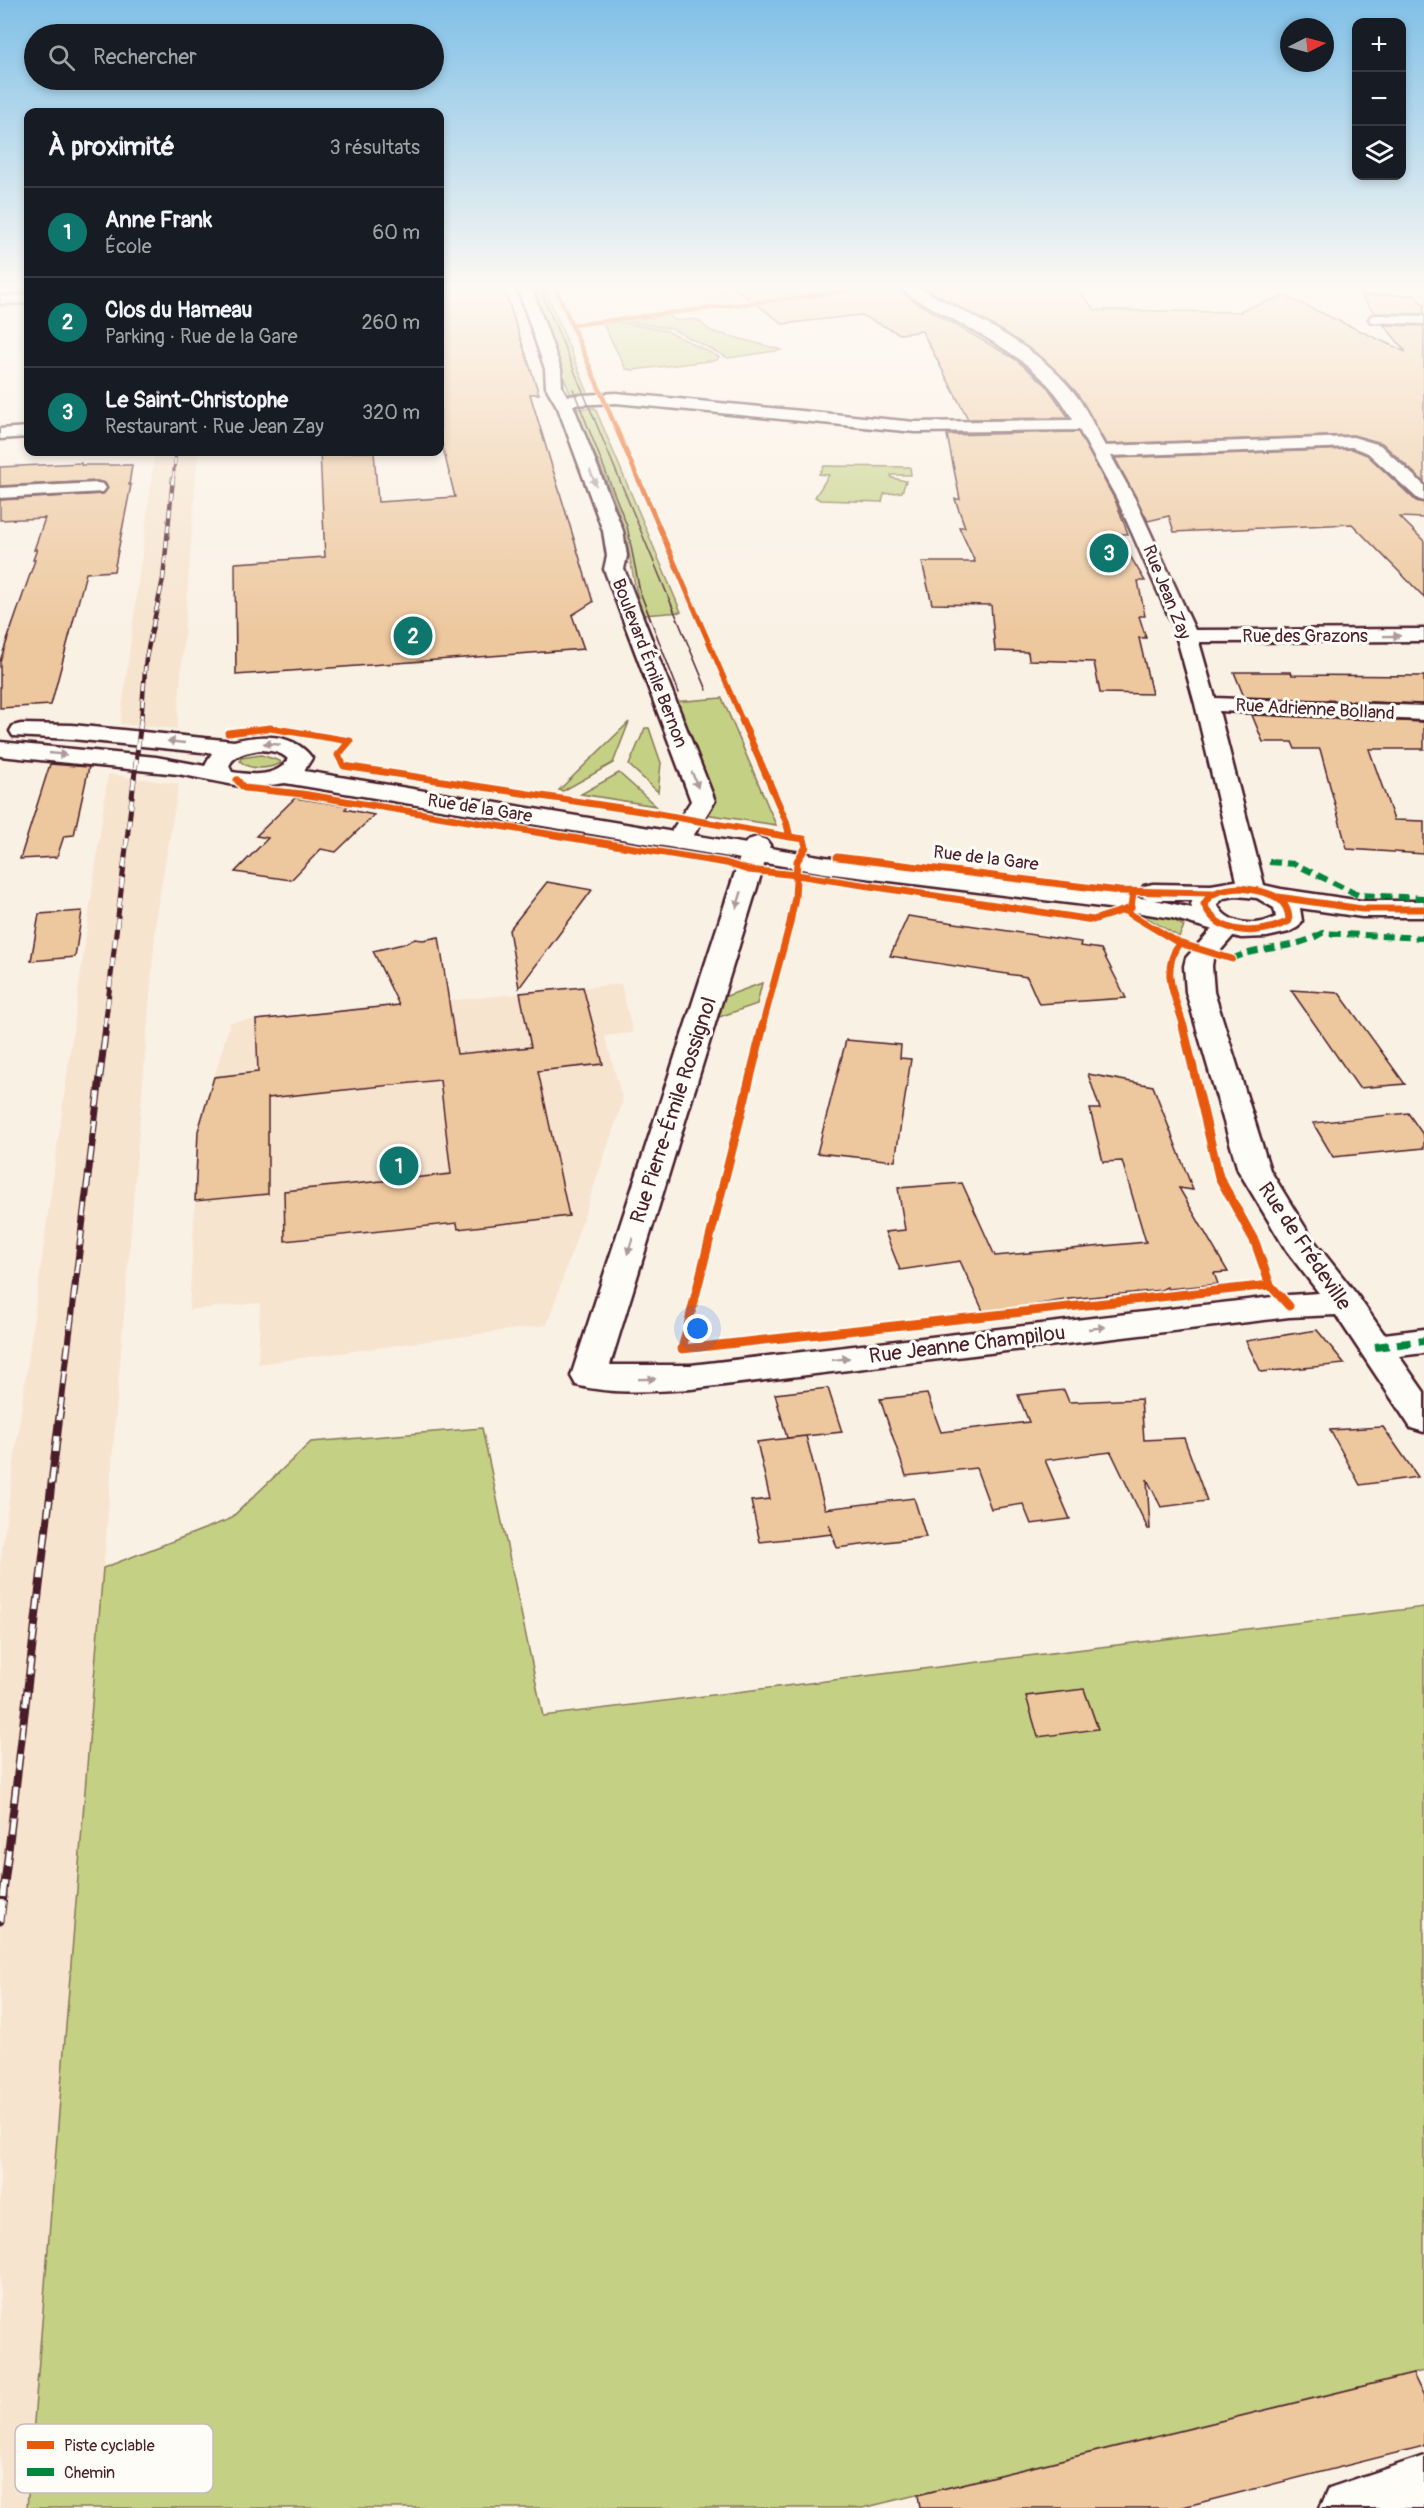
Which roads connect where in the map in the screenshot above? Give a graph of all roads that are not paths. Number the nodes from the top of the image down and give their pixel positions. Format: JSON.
{"nodes":[{"id":1,"x":564,"y":403,"type":"edge"},
{"id":2,"x":668,"y":403,"type":"edge"},
{"id":3,"x":1072,"y":403,"type":"edge"},
{"id":4,"x":1084,"y":425,"type":"junction"},
{"id":5,"x":24,"y":432,"type":"edge"},
{"id":6,"x":0,"y":434,"type":"edge"},
{"id":7,"x":1100,"y":451,"type":"junction"},
{"id":8,"x":96,"y":488,"type":"dead end"},
{"id":9,"x":0,"y":493,"type":"edge"},
{"id":10,"x":1424,"y":495,"type":"edge"},
{"id":11,"x":1424,"y":635,"type":"edge"},
{"id":12,"x":1186,"y":636,"type":"junction"},
{"id":13,"x":1206,"y":704,"type":"junction"},
{"id":14,"x":1424,"y":713,"type":"edge"},
{"id":15,"x":0,"y":730,"type":"edge"},
{"id":16,"x":234,"y":748,"type":"junction"},
{"id":17,"x":0,"y":749,"type":"edge"},
{"id":18,"x":291,"y":769,"type":"junction"},
{"id":19,"x":222,"y":775,"type":"junction"},
{"id":20,"x":680,"y":837,"type":"junction"},
{"id":21,"x":755,"y":849,"type":"junction"},
{"id":22,"x":1212,"y":893,"type":"junction"},
{"id":23,"x":1263,"y":893,"type":"junction"},
{"id":24,"x":1424,"y":909,"type":"edge"},
{"id":25,"x":1424,"y":924,"type":"edge"},
{"id":26,"x":1223,"y":925,"type":"junction"},
{"id":27,"x":1281,"y":927,"type":"junction"},
{"id":28,"x":1345,"y":1303,"type":"junction"},
{"id":29,"x":1424,"y":1341,"type":"edge"},
{"id":30,"x":1375,"y":1347,"type":"junction"},
{"id":31,"x":589,"y":1376,"type":"joint"},
{"id":32,"x":1424,"y":1419,"type":"edge"},
{"id":33,"x":1424,"y":2484,"type":"edge"},
{"id":34,"x":1349,"y":2508,"type":"edge"}],
"edges":[{"from":1,"to":20,"type":"street","name":"Boulevard Émile Bernon","one_way":true},
{"from":2,"to":4,"type":"street"},
{"from":3,"to":4,"type":"street","name":"Rue Jean Zay"},
{"from":4,"to":7,"type":"street","name":"Rue Jean Zay"},
{"from":5,"to":6,"type":"street"},
{"from":7,"to":10,"type":"street"},
{"from":7,"to":12,"type":"street","name":"Rue Jean Zay"},
{"from":8,"to":9,"type":"street"},
{"from":12,"to":11,"type":"street","name":"Rue des Grazons","one_way":true},
{"from":12,"to":13,"type":"street","name":"Rue Jean Zay"},
{"from":13,"to":14,"type":"street","name":"Rue Adrienne Bolland"},
{"from":13,"to":23,"type":"street","name":"Rue Jean Zay"},
{"from":16,"to":15,"type":"street","one_way":true},
{"from":18,"to":16,"type":"street","one_way":true},
{"from":16,"to":19,"type":"street"},
{"from":17,"to":19,"type":"street","name":"Rue de la Gare","one_way":true},
{"from":18,"to":19,"type":"street","name":"Rue de la Gare"},
{"from":18,"to":20,"type":"street","name":"Rue de la Gare"},
{"from":20,"to":21,"type":"street","name":"Rue de la Gare"},
{"from":21,"to":22,"type":"street","name":"Rue de la Gare"},
{"from":21,"to":26,"type":"street","name":"Rue de la Gare"},
{"from":21,"to":31,"type":"street","name":"Rue Pierre-Émile Rossignol","one_way":true},
{"from":22,"to":23,"type":"street","name":"Rue de la Gare"},
{"from":22,"to":26,"type":"street"},
{"from":23,"to":24,"type":"street","name":"Rue de la Gare"},
{"from":23,"to":27,"type":"street","name":"Rue Jean Zay"},
{"from":25,"to":27,"type":"street","name":"Rue de la Gare"},
{"from":26,"to":27,"type":"street","name":"Rue de la Gare"},
{"from":26,"to":28,"type":"street","name":"Rue de Frédeville"},
{"from":28,"to":30,"type":"street","name":"Rue de Frédeville"},
{"from":31,"to":28,"type":"street","name":"Rue Jeanne Champilou","one_way":true},
{"from":29,"to":30,"type":"street"},
{"from":30,"to":32,"type":"street","name":"Rue de Frédeville"},
{"from":33,"to":34,"type":"street"}]}
